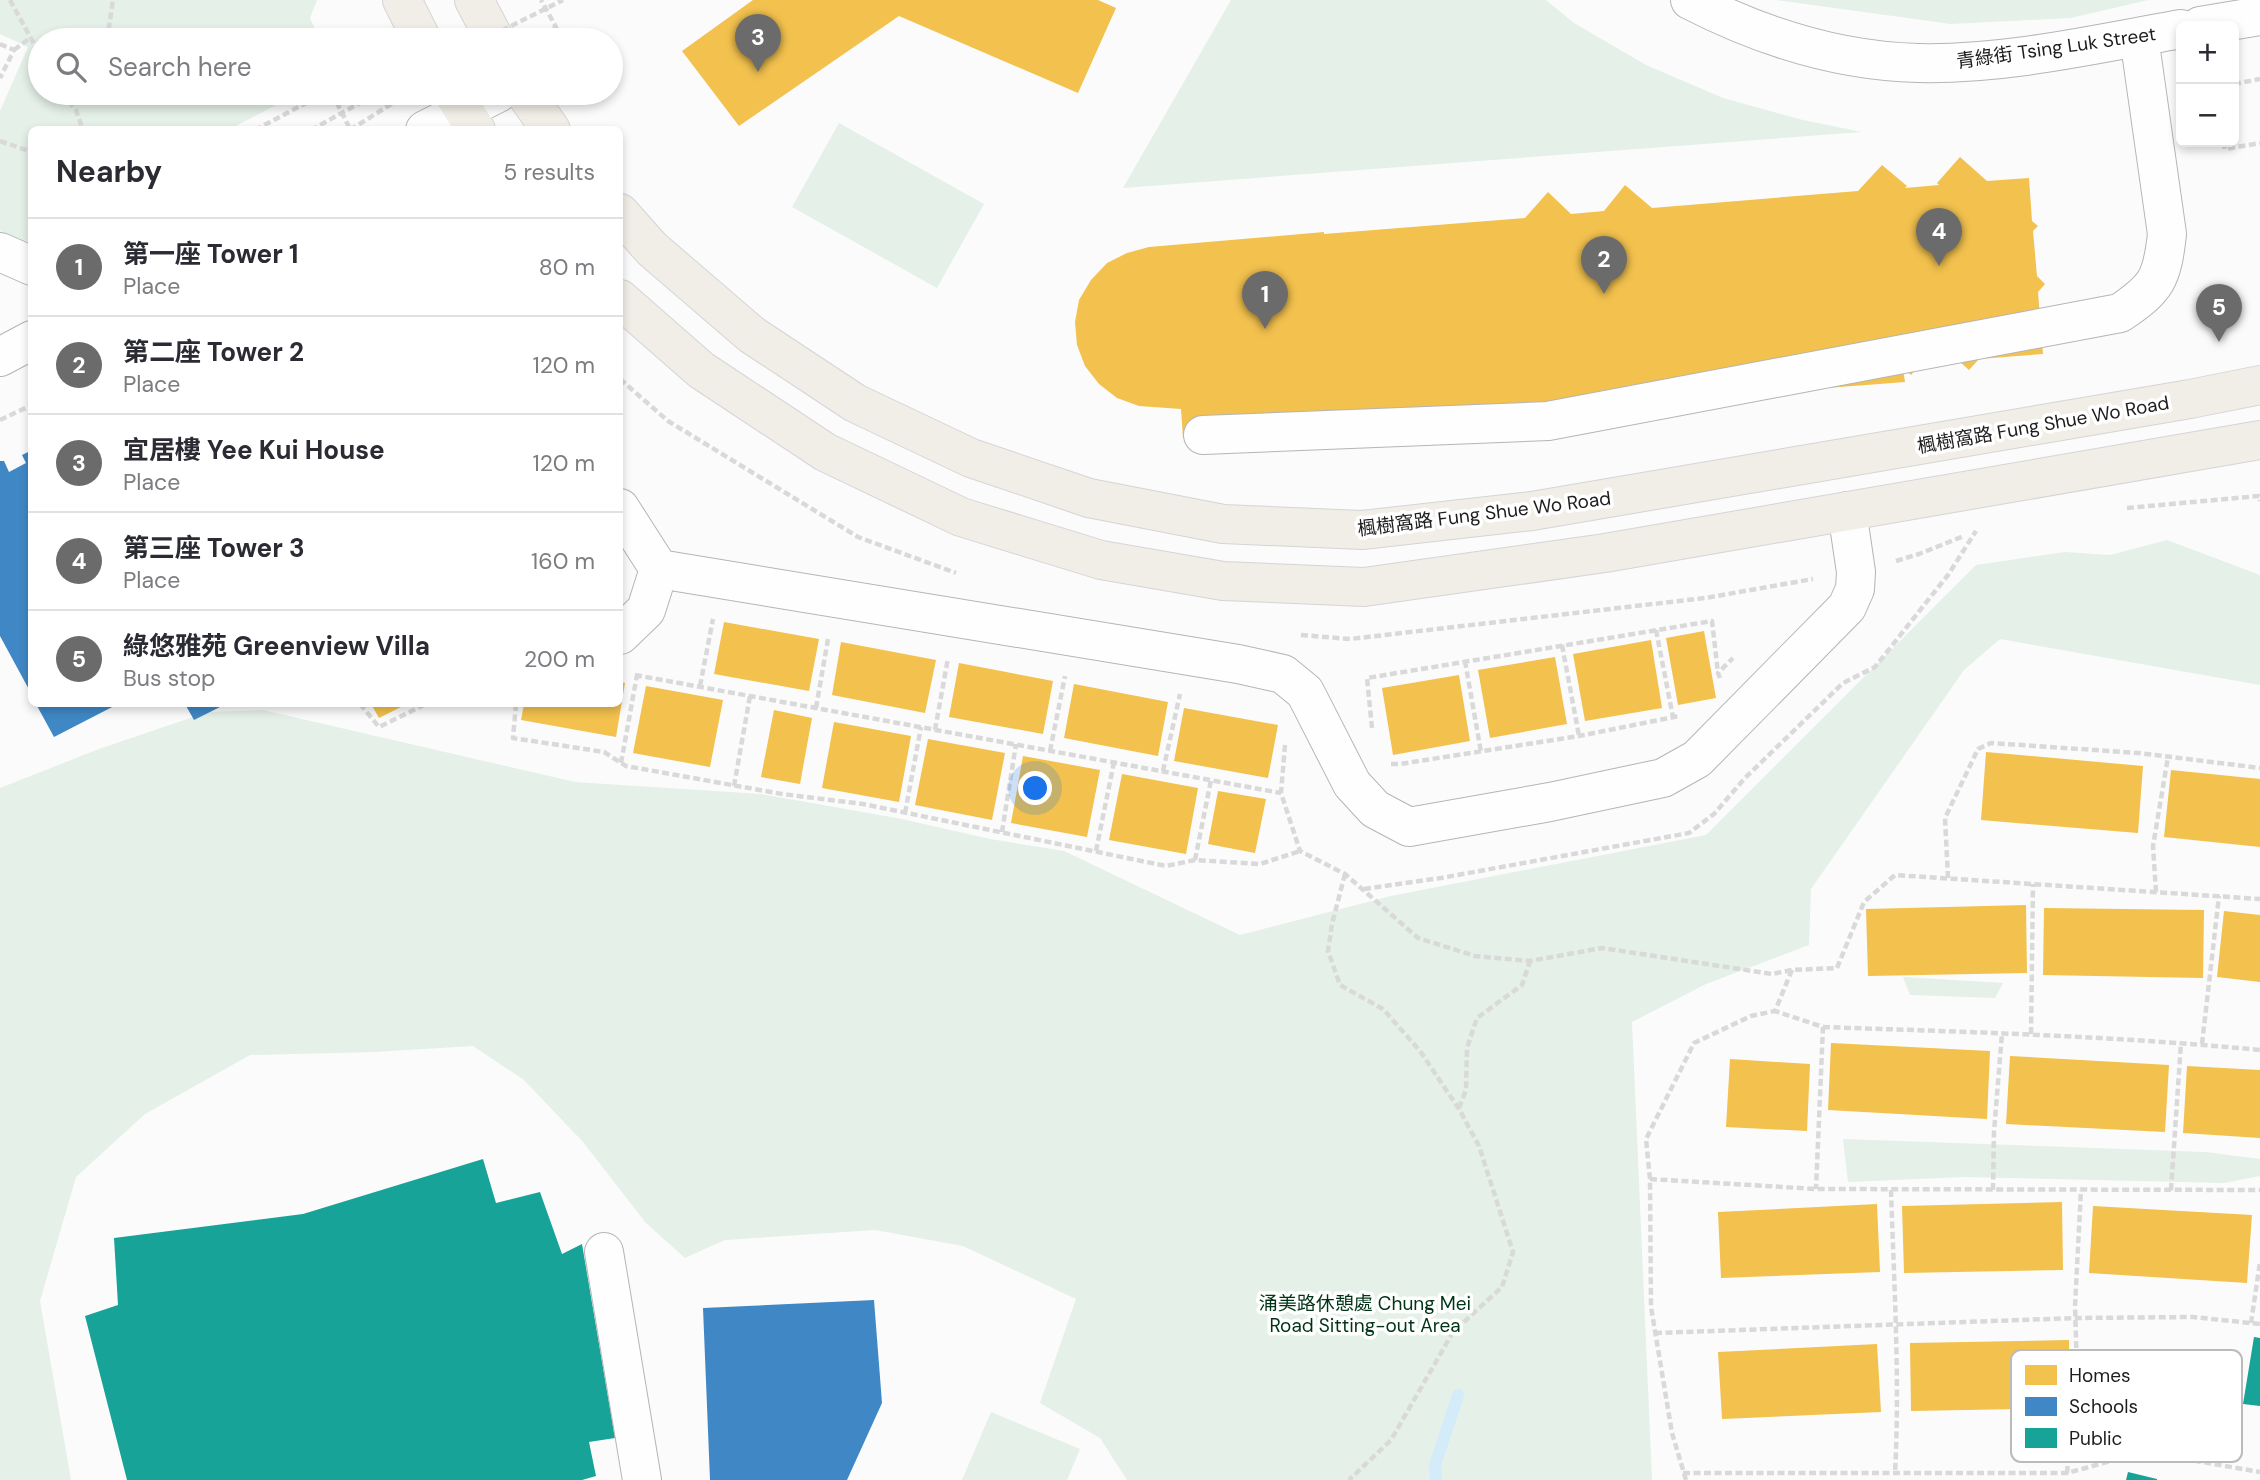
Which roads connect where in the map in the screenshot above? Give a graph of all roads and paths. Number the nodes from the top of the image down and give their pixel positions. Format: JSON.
{"nodes":[{"id":1,"x":10,"y":0,"type":"edge"},
{"id":2,"x":113,"y":0,"type":"edge"},
{"id":3,"x":402,"y":0,"type":"edge"},
{"id":4,"x":474,"y":0,"type":"edge"},
{"id":5,"x":541,"y":0,"type":"edge"},
{"id":6,"x":563,"y":0,"type":"edge"},
{"id":7,"x":1690,"y":0,"type":"edge"},
{"id":8,"x":2250,"y":11,"type":"edge"},
{"id":9,"x":2217,"y":21,"type":"edge"},
{"id":10,"x":109,"y":28,"type":"edge"},
{"id":11,"x":416,"y":28,"type":"edge"},
{"id":12,"x":489,"y":28,"type":"edge"},
{"id":13,"x":507,"y":28,"type":"edge"},
{"id":14,"x":554,"y":28,"type":"edge"},
{"id":15,"x":2176,"y":30,"type":"edge"},
{"id":16,"x":28,"y":34,"type":"edge"},
{"id":17,"x":2139,"y":37,"type":"junction"},
{"id":18,"x":28,"y":40,"type":"edge"},
{"id":19,"x":0,"y":44,"type":"edge"},
{"id":20,"x":14,"y":50,"type":"junction"},
{"id":21,"x":0,"y":78,"type":"edge"},
{"id":22,"x":2260,"y":79,"type":"edge"},
{"id":23,"x":2239,"y":83,"type":"edge"},
{"id":24,"x":72,"y":105,"type":"edge"},
{"id":25,"x":302,"y":105,"type":"edge"},
{"id":26,"x":338,"y":105,"type":"edge"},
{"id":27,"x":356,"y":105,"type":"edge"},
{"id":28,"x":390,"y":105,"type":"edge"},
{"id":29,"x":533,"y":105,"type":"edge"},
{"id":30,"x":464,"y":111,"type":"edge"},
{"id":31,"x":82,"y":126,"type":"edge"},
{"id":32,"x":263,"y":126,"type":"edge"},
{"id":33,"x":318,"y":126,"type":"edge"},
{"id":34,"x":348,"y":126,"type":"edge"},
{"id":35,"x":355,"y":126,"type":"edge"},
{"id":36,"x":433,"y":126,"type":"edge"},
{"id":37,"x":548,"y":126,"type":"edge"},
{"id":38,"x":0,"y":141,"type":"edge"},
{"id":39,"x":2260,"y":143,"type":"edge"},
{"id":40,"x":2239,"y":147,"type":"edge"},
{"id":41,"x":28,"y":151,"type":"edge"},
{"id":42,"x":623,"y":216,"type":"edge"},
{"id":43,"x":0,"y":252,"type":"edge"},
{"id":44,"x":28,"y":264,"type":"edge"},
{"id":45,"x":623,"y":302,"type":"edge"},
{"id":46,"x":28,"y":342,"type":"edge"},
{"id":47,"x":0,"y":357,"type":"edge"},
{"id":48,"x":2260,"y":385,"type":"edge"},
{"id":49,"x":28,"y":406,"type":"edge"},
{"id":50,"x":0,"y":420,"type":"edge"},
{"id":51,"x":1203,"y":435,"type":"dead end"},
{"id":52,"x":2260,"y":440,"type":"edge"},
{"id":53,"x":1847,"y":511,"type":"junction"},
{"id":54,"x":623,"y":513,"type":"edge"},
{"id":55,"x":659,"y":569,"type":"junction"},
{"id":56,"x":715,"y":611,"type":"dead end"},
{"id":57,"x":1656,"y":630,"type":"junction"},
{"id":58,"x":623,"y":632,"type":"edge"},
{"id":59,"x":829,"y":636,"type":"dead end"},
{"id":60,"x":1562,"y":645,"type":"junction"},
{"id":61,"x":950,"y":648,"type":"dead end"},
{"id":62,"x":1737,"y":654,"type":"dead end"},
{"id":63,"x":1465,"y":661,"type":"junction"},
{"id":64,"x":1066,"y":671,"type":"dead end"},
{"id":65,"x":1718,"y":673,"type":"junction"},
{"id":66,"x":628,"y":674,"type":"dead end"},
{"id":67,"x":637,"y":675,"type":"junction"},
{"id":68,"x":1721,"y":683,"type":"dead end"},
{"id":69,"x":700,"y":687,"type":"junction"},
{"id":70,"x":1167,"y":691,"type":"dead end"},
{"id":71,"x":1180,"y":693,"type":"junction"},
{"id":72,"x":1189,"y":695,"type":"dead end"},
{"id":73,"x":750,"y":696,"type":"junction"},
{"id":74,"x":362,"y":707,"type":"edge"},
{"id":75,"x":420,"y":707,"type":"edge"},
{"id":76,"x":516,"y":707,"type":"edge"},
{"id":77,"x":816,"y":708,"type":"junction"},
{"id":78,"x":1685,"y":715,"type":"dead end"},
{"id":79,"x":1673,"y":717,"type":"junction"},
{"id":80,"x":1319,"y":719,"type":"junction"},
{"id":81,"x":921,"y":727,"type":"junction"},
{"id":82,"x":935,"y":730,"type":"junction"},
{"id":83,"x":1580,"y":736,"type":"junction"},
{"id":84,"x":1373,"y":739,"type":"dead end"},
{"id":85,"x":1016,"y":744,"type":"junction"},
{"id":86,"x":1050,"y":751,"type":"junction"},
{"id":87,"x":1481,"y":752,"type":"junction"},
{"id":88,"x":2168,"y":757,"type":"junction"},
{"id":89,"x":1114,"y":762,"type":"junction"},
{"id":90,"x":621,"y":763,"type":"junction"},
{"id":91,"x":1388,"y":764,"type":"dead end"},
{"id":92,"x":2260,"y":768,"type":"edge"},
{"id":93,"x":1163,"y":771,"type":"junction"},
{"id":94,"x":1211,"y":780,"type":"junction"},
{"id":95,"x":734,"y":786,"type":"junction"},
{"id":96,"x":1282,"y":793,"type":"junction"},
{"id":97,"x":905,"y":813,"type":"junction"},
{"id":98,"x":1002,"y":832,"type":"junction"},
{"id":99,"x":1096,"y":851,"type":"junction"},
{"id":100,"x":1300,"y":851,"type":"junction"},
{"id":101,"x":1195,"y":860,"type":"junction"},
{"id":102,"x":1345,"y":874,"type":"junction"},
{"id":103,"x":1948,"y":878,"type":"junction"},
{"id":104,"x":2033,"y":884,"type":"junction"},
{"id":105,"x":2156,"y":892,"type":"junction"},
{"id":106,"x":2219,"y":897,"type":"junction"},
{"id":107,"x":2260,"y":899,"type":"edge"},
{"id":108,"x":1530,"y":961,"type":"junction"},
{"id":109,"x":1792,"y":970,"type":"junction"},
{"id":110,"x":1775,"y":1011,"type":"junction"},
{"id":111,"x":1824,"y":1027,"type":"junction"},
{"id":112,"x":2002,"y":1033,"type":"junction"},
{"id":113,"x":2031,"y":1034,"type":"junction"},
{"id":114,"x":2181,"y":1043,"type":"junction"},
{"id":115,"x":2202,"y":1044,"type":"junction"},
{"id":116,"x":2260,"y":1050,"type":"edge"},
{"id":117,"x":1459,"y":1109,"type":"junction"},
{"id":118,"x":1650,"y":1179,"type":"junction"},
{"id":119,"x":1816,"y":1189,"type":"junction"},
{"id":120,"x":1891,"y":1190,"type":"junction"},
{"id":121,"x":1993,"y":1190,"type":"junction"},
{"id":122,"x":2081,"y":1190,"type":"junction"},
{"id":123,"x":2171,"y":1190,"type":"junction"},
{"id":124,"x":2260,"y":1190,"type":"edge"},
{"id":125,"x":604,"y":1252,"type":"dead end"},
{"id":126,"x":2260,"y":1262,"type":"edge"},
{"id":127,"x":2076,"y":1318,"type":"junction"},
{"id":128,"x":1896,"y":1324,"type":"junction"},
{"id":129,"x":2251,"y":1324,"type":"junction"},
{"id":130,"x":2260,"y":1324,"type":"edge"},
{"id":131,"x":1655,"y":1333,"type":"junction"},
{"id":132,"x":2077,"y":1350,"type":"edge"},
{"id":133,"x":2068,"y":1462,"type":"edge"},
{"id":134,"x":2107,"y":1462,"type":"edge"},
{"id":135,"x":2202,"y":1462,"type":"edge"},
{"id":136,"x":1684,"y":1472,"type":"junction"},
{"id":137,"x":2260,"y":1472,"type":"edge"},
{"id":138,"x":1895,"y":1473,"type":"junction"},
{"id":139,"x":2067,"y":1473,"type":"junction"},
{"id":140,"x":642,"y":1480,"type":"edge"},
{"id":141,"x":1349,"y":1480,"type":"edge"},
{"id":142,"x":1686,"y":1480,"type":"edge"}],
"edges":[{"from":1,"to":16,"type":"path"},
{"from":2,"to":10,"type":"path"},
{"from":3,"to":11,"type":"main road"},
{"from":4,"to":12,"type":"main road"},
{"from":5,"to":14,"type":"path"},
{"from":6,"to":13,"type":"path","bridge":true},
{"from":7,"to":17,"type":"street","name":"青綠街 Tsing Luk Street"},
{"from":8,"to":9,"type":"street"},
{"from":15,"to":17,"type":"street","name":"青綠街 Tsing Luk Street"},
{"from":17,"to":51,"type":"street"},
{"from":18,"to":20,"type":"path"},
{"from":19,"to":20,"type":"path"},
{"from":20,"to":21,"type":"path"},
{"from":22,"to":23,"type":"path"},
{"from":24,"to":31,"type":"path"},
{"from":25,"to":32,"type":"path"},
{"from":26,"to":34,"type":"path"},
{"from":27,"to":33,"type":"path","bridge":true},
{"from":28,"to":35,"type":"path"},
{"from":29,"to":37,"type":"main road"},
{"from":30,"to":36,"type":"street"},
{"from":38,"to":41,"type":"path"},
{"from":39,"to":40,"type":"path"},
{"from":42,"to":48,"type":"main road","name":"楓樹窩路 Fung Shue Wo Road"},
{"from":43,"to":44,"type":"street"},
{"from":45,"to":53,"type":"main road"},
{"from":46,"to":47,"type":"street"},
{"from":49,"to":50,"type":"path"},
{"from":52,"to":53,"type":"main road"},
{"from":53,"to":80,"type":"street"},
{"from":54,"to":55,"type":"street"},
{"from":55,"to":58,"type":"street"},
{"from":55,"to":80,"type":"street"},
{"from":56,"to":69,"type":"path"},
{"from":57,"to":60,"type":"path"},
{"from":57,"to":65,"type":"path"},
{"from":57,"to":79,"type":"path"},
{"from":59,"to":77,"type":"path"},
{"from":60,"to":63,"type":"path"},
{"from":60,"to":83,"type":"path"},
{"from":61,"to":82,"type":"path"},
{"from":62,"to":65,"type":"path"},
{"from":63,"to":84,"type":"path"},
{"from":63,"to":87,"type":"path"},
{"from":64,"to":86,"type":"path"},
{"from":65,"to":68,"type":"path"},
{"from":66,"to":67,"type":"path"},
{"from":67,"to":69,"type":"path"},
{"from":67,"to":90,"type":"path"},
{"from":69,"to":73,"type":"path"},
{"from":70,"to":71,"type":"path"},
{"from":71,"to":72,"type":"path"},
{"from":71,"to":93,"type":"path"},
{"from":73,"to":77,"type":"path"},
{"from":73,"to":95,"type":"path"},
{"from":74,"to":75,"type":"path"},
{"from":76,"to":90,"type":"path"},
{"from":77,"to":81,"type":"path"},
{"from":78,"to":79,"type":"path"},
{"from":79,"to":83,"type":"path"},
{"from":80,"to":96,"type":"path"},
{"from":81,"to":82,"type":"path"},
{"from":81,"to":97,"type":"path"},
{"from":82,"to":85,"type":"path"},
{"from":83,"to":87,"type":"path"},
{"from":85,"to":86,"type":"path"},
{"from":85,"to":98,"type":"path"},
{"from":86,"to":89,"type":"path"},
{"from":87,"to":91,"type":"path"},
{"from":88,"to":92,"type":"path"},
{"from":88,"to":103,"type":"path"},
{"from":88,"to":105,"type":"path"},
{"from":89,"to":93,"type":"path"},
{"from":89,"to":99,"type":"path"},
{"from":90,"to":95,"type":"path"},
{"from":93,"to":94,"type":"path"},
{"from":94,"to":96,"type":"path"},
{"from":94,"to":101,"type":"path"},
{"from":95,"to":97,"type":"path"},
{"from":96,"to":100,"type":"path"},
{"from":97,"to":98,"type":"path"},
{"from":98,"to":99,"type":"path"},
{"from":99,"to":101,"type":"path"},
{"from":100,"to":101,"type":"path"},
{"from":100,"to":102,"type":"path"},
{"from":102,"to":108,"type":"path"},
{"from":102,"to":117,"type":"path"},
{"from":103,"to":104,"type":"path"},
{"from":103,"to":109,"type":"path"},
{"from":104,"to":105,"type":"path"},
{"from":104,"to":113,"type":"path"},
{"from":105,"to":106,"type":"path"},
{"from":106,"to":107,"type":"path"},
{"from":106,"to":115,"type":"path"},
{"from":108,"to":109,"type":"path"},
{"from":108,"to":117,"type":"path"},
{"from":109,"to":110,"type":"path"},
{"from":110,"to":111,"type":"path"},
{"from":110,"to":118,"type":"path"},
{"from":111,"to":112,"type":"path"},
{"from":111,"to":119,"type":"path"},
{"from":112,"to":113,"type":"path"},
{"from":112,"to":121,"type":"path"},
{"from":113,"to":114,"type":"path"},
{"from":114,"to":115,"type":"path"},
{"from":114,"to":123,"type":"path"},
{"from":115,"to":116,"type":"path"},
{"from":117,"to":141,"type":"path"},
{"from":118,"to":119,"type":"path"},
{"from":118,"to":131,"type":"path"},
{"from":119,"to":120,"type":"path"},
{"from":120,"to":121,"type":"path"},
{"from":120,"to":128,"type":"path"},
{"from":121,"to":122,"type":"path"},
{"from":122,"to":123,"type":"path"},
{"from":122,"to":127,"type":"path"},
{"from":123,"to":124,"type":"path"},
{"from":125,"to":140,"type":"street"},
{"from":126,"to":129,"type":"path"},
{"from":127,"to":128,"type":"path"},
{"from":127,"to":129,"type":"path"},
{"from":127,"to":132,"type":"path"},
{"from":128,"to":131,"type":"path"},
{"from":128,"to":138,"type":"path"},
{"from":129,"to":130,"type":"path"},
{"from":131,"to":136,"type":"path"},
{"from":133,"to":139,"type":"path"},
{"from":134,"to":139,"type":"path"},
{"from":135,"to":137,"type":"path"},
{"from":136,"to":138,"type":"path"},
{"from":136,"to":142,"type":"path"},
{"from":138,"to":139,"type":"path"}]}
